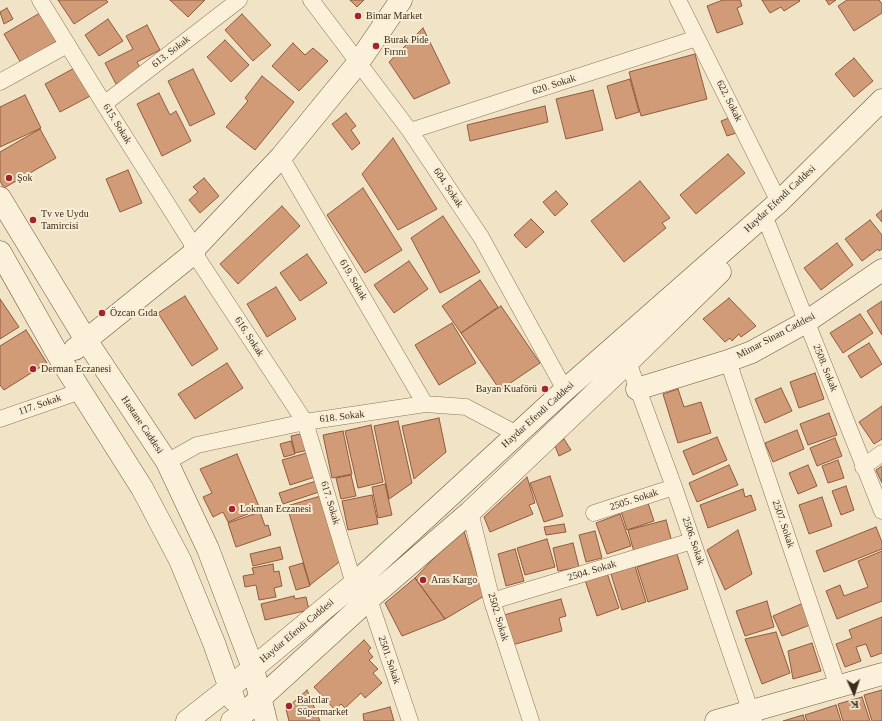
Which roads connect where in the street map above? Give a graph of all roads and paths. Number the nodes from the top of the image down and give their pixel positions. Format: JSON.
{"nodes":[{"id":1,"x":40,"y":0,"type":"edge"},
{"id":2,"x":238,"y":0,"type":"edge"},
{"id":3,"x":311,"y":0,"type":"edge"},
{"id":4,"x":401,"y":0,"type":"edge"},
{"id":5,"x":678,"y":0,"type":"edge"},
{"id":6,"x":697,"y":38,"type":"junction"},
{"id":7,"x":67,"y":44,"type":"junction"},
{"id":8,"x":358,"y":62,"type":"junction"},
{"id":9,"x":0,"y":82,"type":"edge"},
{"id":10,"x":882,"y":100,"type":"edge"},
{"id":11,"x":104,"y":104,"type":"junction"},
{"id":12,"x":882,"y":118,"type":"edge"},
{"id":13,"x":410,"y":131,"type":"junction"},
{"id":14,"x":281,"y":157,"type":"junction"},
{"id":15,"x":0,"y":198,"type":"edge"},
{"id":16,"x":779,"y":202,"type":"junction"},
{"id":17,"x":768,"y":225,"type":"junction"},
{"id":18,"x":194,"y":250,"type":"junction"},
{"id":19,"x":0,"y":252,"type":"edge"},
{"id":20,"x":882,"y":270,"type":"edge"},
{"id":21,"x":806,"y":322,"type":"junction"},
{"id":22,"x":86,"y":340,"type":"junction"},
{"id":23,"x":61,"y":360,"type":"junction"},
{"id":24,"x":728,"y":361,"type":"junction"},
{"id":25,"x":628,"y":362,"type":"junction"},
{"id":26,"x":637,"y":389,"type":"junction"},
{"id":27,"x":565,"y":390,"type":"junction"},
{"id":28,"x":81,"y":391,"type":"junction"},
{"id":29,"x":425,"y":404,"type":"junction"},
{"id":30,"x":0,"y":419,"type":"edge"},
{"id":31,"x":305,"y":422,"type":"junction"},
{"id":32,"x":516,"y":434,"type":"junction"},
{"id":33,"x":882,"y":453,"type":"edge"},
{"id":34,"x":167,"y":462,"type":"junction"},
{"id":35,"x":864,"y":467,"type":"junction"},
{"id":36,"x":674,"y":487,"type":"junction"},
{"id":37,"x":882,"y":511,"type":"edge"},
{"id":38,"x":470,"y":512,"type":"junction"},
{"id":39,"x":594,"y":513,"type":"dead end"},
{"id":40,"x":692,"y":541,"type":"junction"},
{"id":41,"x":208,"y":549,"type":"junction"},
{"id":42,"x":180,"y":560,"type":"junction"},
{"id":43,"x":362,"y":591,"type":"junction"},
{"id":44,"x":492,"y":601,"type":"junction"},
{"id":45,"x":253,"y":668,"type":"junction"},
{"id":46,"x":882,"y":674,"type":"edge"},
{"id":47,"x":838,"y":687,"type":"junction"},
{"id":48,"x":229,"y":688,"type":"junction"},
{"id":49,"x":261,"y":697,"type":"junction"},
{"id":50,"x":752,"y":716,"type":"edge"},
{"id":51,"x":239,"y":719,"type":"edge"},
{"id":52,"x":187,"y":721,"type":"edge"},
{"id":53,"x":266,"y":721,"type":"edge"},
{"id":54,"x":410,"y":721,"type":"edge"},
{"id":55,"x":531,"y":721,"type":"edge"},
{"id":56,"x":716,"y":721,"type":"edge"}],
"edges":[{"from":1,"to":7,"type":"street","name":"615. Sokak"},
{"from":2,"to":11,"type":"street","name":"613. Sokak"},
{"from":3,"to":8,"type":"street","name":"604. Sokak"},
{"from":4,"to":8,"type":"main road"},
{"from":5,"to":6,"type":"street","name":"622. Sokak"},
{"from":6,"to":13,"type":"street","name":"620. Sokak"},
{"from":6,"to":16,"type":"street","name":"622. Sokak"},
{"from":7,"to":9,"type":"street"},
{"from":7,"to":11,"type":"street","name":"615. Sokak"},
{"from":8,"to":13,"type":"street","name":"604. Sokak"},
{"from":8,"to":14,"type":"main road"},
{"from":10,"to":16,"type":"main road","name":"Haydar Efendi Caddesi"},
{"from":11,"to":18,"type":"street","name":"615. Sokak"},
{"from":12,"to":17,"type":"main road","name":"Haydar Efendi Caddesi"},
{"from":13,"to":27,"type":"street","name":"604. Sokak"},
{"from":14,"to":18,"type":"main road"},
{"from":14,"to":29,"type":"street","name":"619. Sokak"},
{"from":15,"to":22,"type":"main road","name":"Hastane Caddesi"},
{"from":16,"to":27,"type":"main road","name":"Haydar Efendi Caddesi"},
{"from":17,"to":21,"type":"street","name":"2508. Sokak"},
{"from":17,"to":25,"type":"main road","name":"Haydar Efendi Caddesi"},
{"from":18,"to":22,"type":"main road"},
{"from":18,"to":31,"type":"street","name":"616. Sokak"},
{"from":19,"to":23,"type":"main road"},
{"from":20,"to":21,"type":"main road","name":"Mimar Sinan Caddesi"},
{"from":21,"to":24,"type":"main road","name":"Mimar Sinan Caddesi"},
{"from":21,"to":35,"type":"street","name":"2508. Sokak"},
{"from":22,"to":23,"type":"main road"},
{"from":22,"to":34,"type":"main road","name":"Hastane Caddesi"},
{"from":23,"to":28,"type":"main road"},
{"from":24,"to":26,"type":"main road","name":"Mimar Sinan Caddesi"},
{"from":24,"to":47,"type":"street","name":"2507. Sokak"},
{"from":25,"to":26,"type":"street","name":"2506. Sokak"},
{"from":25,"to":38,"type":"main road","name":"Haydar Efendi Caddesi"},
{"from":26,"to":36,"type":"street","name":"2506. Sokak"},
{"from":27,"to":32,"type":"main road","name":"Haydar Efendi Caddesi"},
{"from":28,"to":30,"type":"street","name":"117. Sokak"},
{"from":28,"to":42,"type":"main road"},
{"from":29,"to":31,"type":"street","name":"618. Sokak"},
{"from":29,"to":32,"type":"street","name":"618. Sokak"},
{"from":31,"to":34,"type":"street","name":"618. Sokak"},
{"from":31,"to":43,"type":"street","name":"617. Sokak"},
{"from":32,"to":43,"type":"main road","name":"Haydar Efendi Caddesi"},
{"from":33,"to":35,"type":"street"},
{"from":34,"to":41,"type":"main road","name":"Hastane Caddesi"},
{"from":35,"to":37,"type":"street","name":"2508. Sokak"},
{"from":36,"to":39,"type":"street","name":"2505. Sokak"},
{"from":36,"to":40,"type":"street","name":"2506. Sokak"},
{"from":38,"to":43,"type":"main road","name":"Haydar Efendi Caddesi"},
{"from":38,"to":44,"type":"street","name":"2502. Sokak"},
{"from":40,"to":44,"type":"street","name":"2504. Sokak"},
{"from":40,"to":50,"type":"street","name":"2506. Sokak"},
{"from":41,"to":42,"type":"main road"},
{"from":41,"to":45,"type":"main road","name":"Hastane Caddesi"},
{"from":42,"to":48,"type":"main road"},
{"from":43,"to":45,"type":"main road","name":"Haydar Efendi Caddesi"},
{"from":43,"to":49,"type":"main road","name":"Haydar Efendi Caddesi"},
{"from":43,"to":54,"type":"street","name":"2501. Sokak"},
{"from":44,"to":55,"type":"street","name":"2502. Sokak"},
{"from":45,"to":48,"type":"main road","name":"Haydar Efendi Caddesi"},
{"from":45,"to":49,"type":"main road","name":"Hastane Caddesi"},
{"from":46,"to":47,"type":"main road"},
{"from":47,"to":50,"type":"main road"},
{"from":48,"to":51,"type":"main road"},
{"from":48,"to":52,"type":"main road","name":"Haydar Efendi Caddesi"},
{"from":49,"to":51,"type":"main road","name":"Haydar Efendi Caddesi"},
{"from":49,"to":53,"type":"main road","name":"Hastane Caddesi"},
{"from":50,"to":56,"type":"main road"}]}
